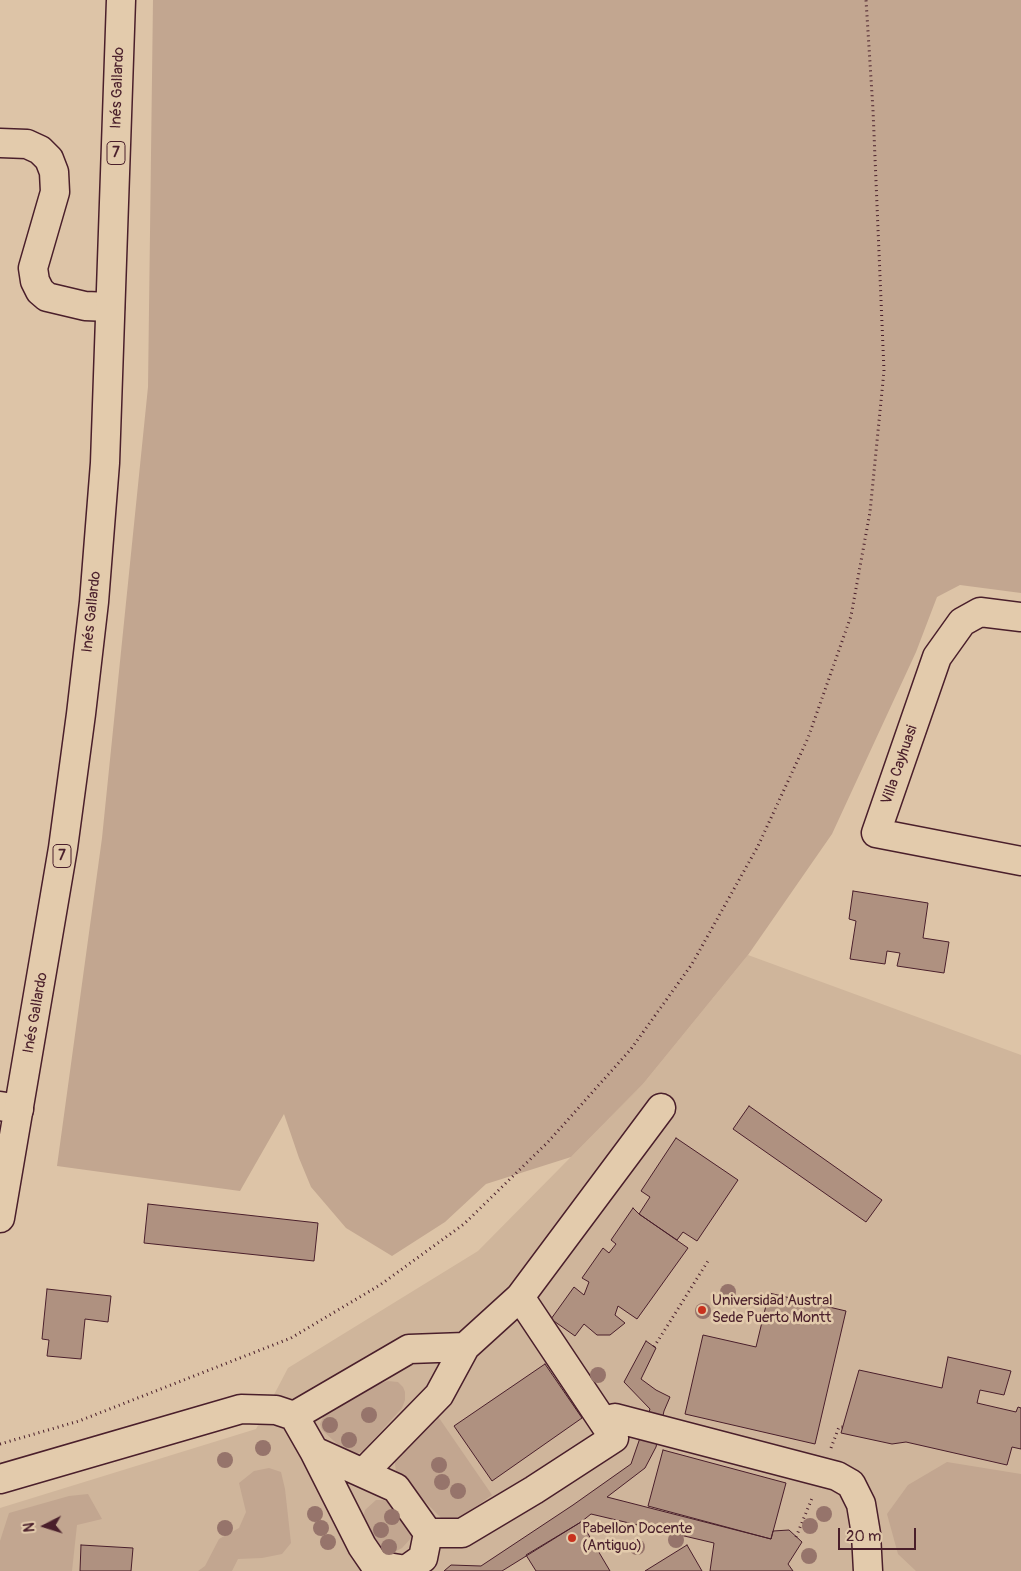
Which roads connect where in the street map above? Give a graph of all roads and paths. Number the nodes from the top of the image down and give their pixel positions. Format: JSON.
{"nodes":[{"id":1,"x":121,"y":0,"type":"edge"},
{"id":2,"x":866,"y":0,"type":"edge"},
{"id":3,"x":0,"y":143,"type":"edge"},
{"id":4,"x":110,"y":307,"type":"junction"},
{"id":5,"x":1021,"y":617,"type":"edge"},
{"id":6,"x":1021,"y":861,"type":"edge"},
{"id":7,"x":9,"y":1107,"type":"edge"},
{"id":8,"x":661,"y":1108,"type":"dead end"},
{"id":9,"x":0,"y":1218,"type":"edge"},
{"id":10,"x":708,"y":1261,"type":"dead end"},
{"id":11,"x":520,"y":1297,"type":"junction"},
{"id":12,"x":465,"y":1347,"type":"junction"},
{"id":13,"x":654,"y":1347,"type":"dead end"},
{"id":14,"x":294,"y":1416,"type":"junction"},
{"id":15,"x":603,"y":1421,"type":"junction"},
{"id":16,"x":0,"y":1444,"type":"edge"},
{"id":17,"x":314,"y":1451,"type":"junction"},
{"id":18,"x":364,"y":1473,"type":"junction"},
{"id":19,"x":0,"y":1479,"type":"edge"},
{"id":20,"x":428,"y":1533,"type":"junction"},
{"id":21,"x":868,"y":1571,"type":"edge"}],
"edges":[{"from":1,"to":4,"type":"main road","name":"Inés Gallardo","number":"7"},
{"from":2,"to":16,"type":"path"},
{"from":3,"to":4,"type":"main road"},
{"from":4,"to":7,"type":"main road","name":"Inés Gallardo","number":"7"},
{"from":5,"to":6,"type":"main road","name":"Villa Cayhuasi"},
{"from":7,"to":9,"type":"main road","name":"Inés Gallardo","number":"7"},
{"from":8,"to":11,"type":"main road"},
{"from":10,"to":13,"type":"path"},
{"from":11,"to":12,"type":"main road"},
{"from":11,"to":15,"type":"main road"},
{"from":12,"to":14,"type":"main road"},
{"from":12,"to":18,"type":"main road"},
{"from":14,"to":17,"type":"main road"},
{"from":14,"to":19,"type":"main road"},
{"from":15,"to":20,"type":"main road"},
{"from":15,"to":21,"type":"main road"},
{"from":17,"to":18,"type":"main road"},
{"from":17,"to":20,"type":"main road"},
{"from":18,"to":20,"type":"main road"}]}
